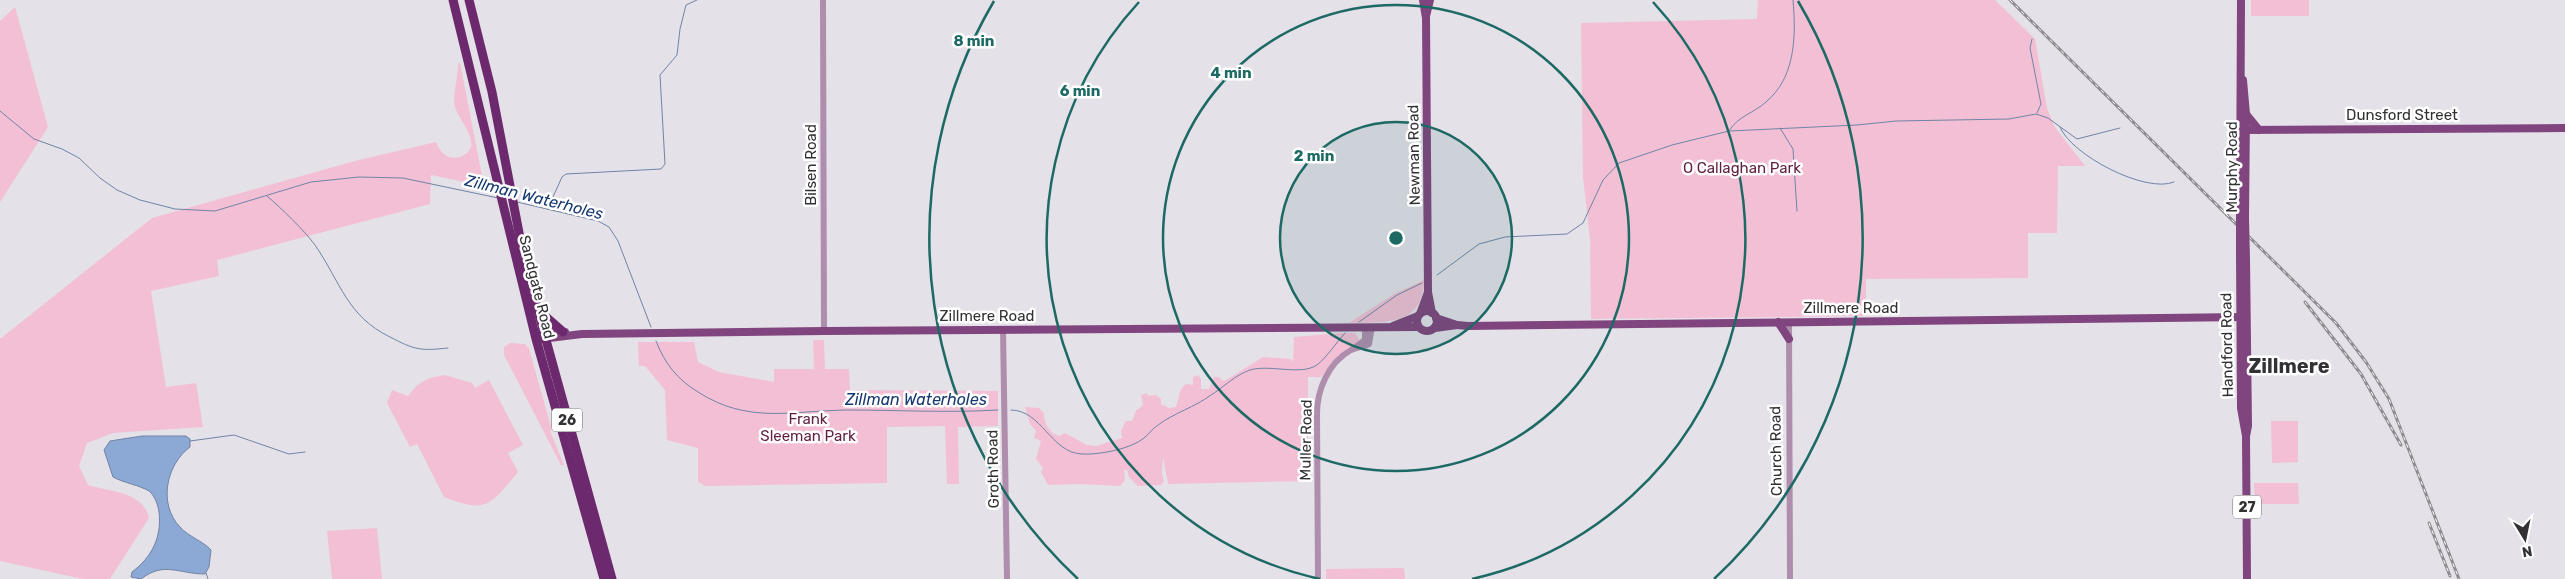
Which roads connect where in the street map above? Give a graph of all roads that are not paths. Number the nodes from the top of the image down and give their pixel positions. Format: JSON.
{"nodes":[{"id":1,"x":453,"y":0,"type":"edge"},
{"id":2,"x":469,"y":0,"type":"edge"},
{"id":3,"x":822,"y":0,"type":"edge"},
{"id":4,"x":1424,"y":0,"type":"edge"},
{"id":5,"x":1430,"y":0,"type":"edge"},
{"id":6,"x":2241,"y":0,"type":"edge"},
{"id":7,"x":1426,"y":18,"type":"junction"},
{"id":8,"x":2242,"y":76,"type":"junction"},
{"id":9,"x":2246,"y":114,"type":"junction"},
{"id":10,"x":2565,"y":128,"type":"edge"},
{"id":11,"x":2242,"y":130,"type":"junction"},
{"id":12,"x":2259,"y":130,"type":"junction"},
{"id":13,"x":2243,"y":256,"type":"joint"},
{"id":14,"x":1428,"y":292,"type":"junction"},
{"id":15,"x":538,"y":310,"type":"junction"},
{"id":16,"x":1419,"y":315,"type":"junction"},
{"id":17,"x":1434,"y":315,"type":"junction"},
{"id":18,"x":2243,"y":317,"type":"junction"},
{"id":19,"x":1778,"y":322,"type":"junction"},
{"id":20,"x":1789,"y":322,"type":"junction"},
{"id":21,"x":1457,"y":325,"type":"junction"},
{"id":22,"x":1393,"y":326,"type":"junction"},
{"id":23,"x":1418,"y":327,"type":"junction"},
{"id":24,"x":1368,"y":328,"type":"junction"},
{"id":25,"x":1435,"y":328,"type":"junction"},
{"id":26,"x":1004,"y":329,"type":"junction"},
{"id":27,"x":824,"y":331,"type":"junction"},
{"id":28,"x":563,"y":332,"type":"junction"},
{"id":29,"x":582,"y":334,"type":"junction"},
{"id":30,"x":540,"y":335,"type":"junction"},
{"id":31,"x":1789,"y":339,"type":"junction"},
{"id":32,"x":604,"y":579,"type":"edge"},
{"id":33,"x":612,"y":579,"type":"edge"},
{"id":34,"x":1007,"y":579,"type":"edge"},
{"id":35,"x":1318,"y":579,"type":"edge"},
{"id":36,"x":1790,"y":579,"type":"edge"},
{"id":37,"x":2247,"y":579,"type":"edge"}],
"edges":[{"from":1,"to":30,"type":"highway","name":"Sandgate Road","number":"26"},
{"from":2,"to":15,"type":"highway","name":"Sandgate Road","number":"26"},
{"from":3,"to":27,"type":"street","name":"Bilsen Road"},
{"from":4,"to":7,"type":"main road","name":"Newman Road"},
{"from":5,"to":7,"type":"main road","name":"Newman Road"},
{"from":6,"to":8,"type":"main road","name":"Murphy Road","number":"27"},
{"from":7,"to":14,"type":"main road","name":"Newman Road"},
{"from":8,"to":9,"type":"main road","name":"Murphy Road","number":"27"},
{"from":8,"to":11,"type":"main road","name":"Murphy Road","number":"27"},
{"from":9,"to":11,"type":"main road","name":"Murphy Road","number":"27"},
{"from":9,"to":12,"type":"main road"},
{"from":10,"to":12,"type":"main road","name":"Dunsford Street"},
{"from":11,"to":12,"type":"main road","name":"Dunsford Street"},
{"from":11,"to":13,"type":"main road","name":"Murphy Road","number":"27","bridge":true},
{"from":13,"to":18,"type":"main road","name":"Handford Road","number":"27"},
{"from":14,"to":16,"type":"main road","name":"Newman Road"},
{"from":14,"to":17,"type":"main road","name":"Newman Road"},
{"from":15,"to":28,"type":"highway"},
{"from":15,"to":30,"type":"highway","name":"Sandgate Road","number":"26"},
{"from":16,"to":17,"type":"main road"},
{"from":16,"to":22,"type":"main road","name":"Zillmere Road"},
{"from":16,"to":23,"type":"main road"},
{"from":17,"to":21,"type":"main road","name":"Zillmere Road"},
{"from":17,"to":25,"type":"main road"},
{"from":18,"to":20,"type":"main road","name":"Zillmere Road"},
{"from":18,"to":37,"type":"main road","name":"Handford Road","number":"27"},
{"from":19,"to":20,"type":"main road","name":"Zillmere Road"},
{"from":19,"to":21,"type":"main road","name":"Zillmere Road"},
{"from":19,"to":31,"type":"main road"},
{"from":20,"to":31,"type":"street","name":"Church Road"},
{"from":21,"to":25,"type":"main road","name":"Zillmere Road"},
{"from":22,"to":23,"type":"main road","name":"Zillmere Road"},
{"from":22,"to":24,"type":"main road","name":"Zillmere Road"},
{"from":23,"to":25,"type":"main road"},
{"from":24,"to":26,"type":"main road","name":"Zillmere Road"},
{"from":24,"to":35,"type":"street","name":"Muller Road"},
{"from":26,"to":27,"type":"main road","name":"Zillmere Road"},
{"from":26,"to":34,"type":"street","name":"Groth Road"},
{"from":27,"to":29,"type":"main road","name":"Zillmere Road"},
{"from":28,"to":29,"type":"main road","name":"Zillmere Road"},
{"from":28,"to":30,"type":"main road","name":"Zillmere Road"},
{"from":29,"to":30,"type":"main road","name":"Zillmere Road"},
{"from":30,"to":32,"type":"highway","name":"Sandgate Road","number":"26"},
{"from":30,"to":33,"type":"highway","name":"Sandgate Road","number":"26"},
{"from":31,"to":36,"type":"street","name":"Church Road"}]}
